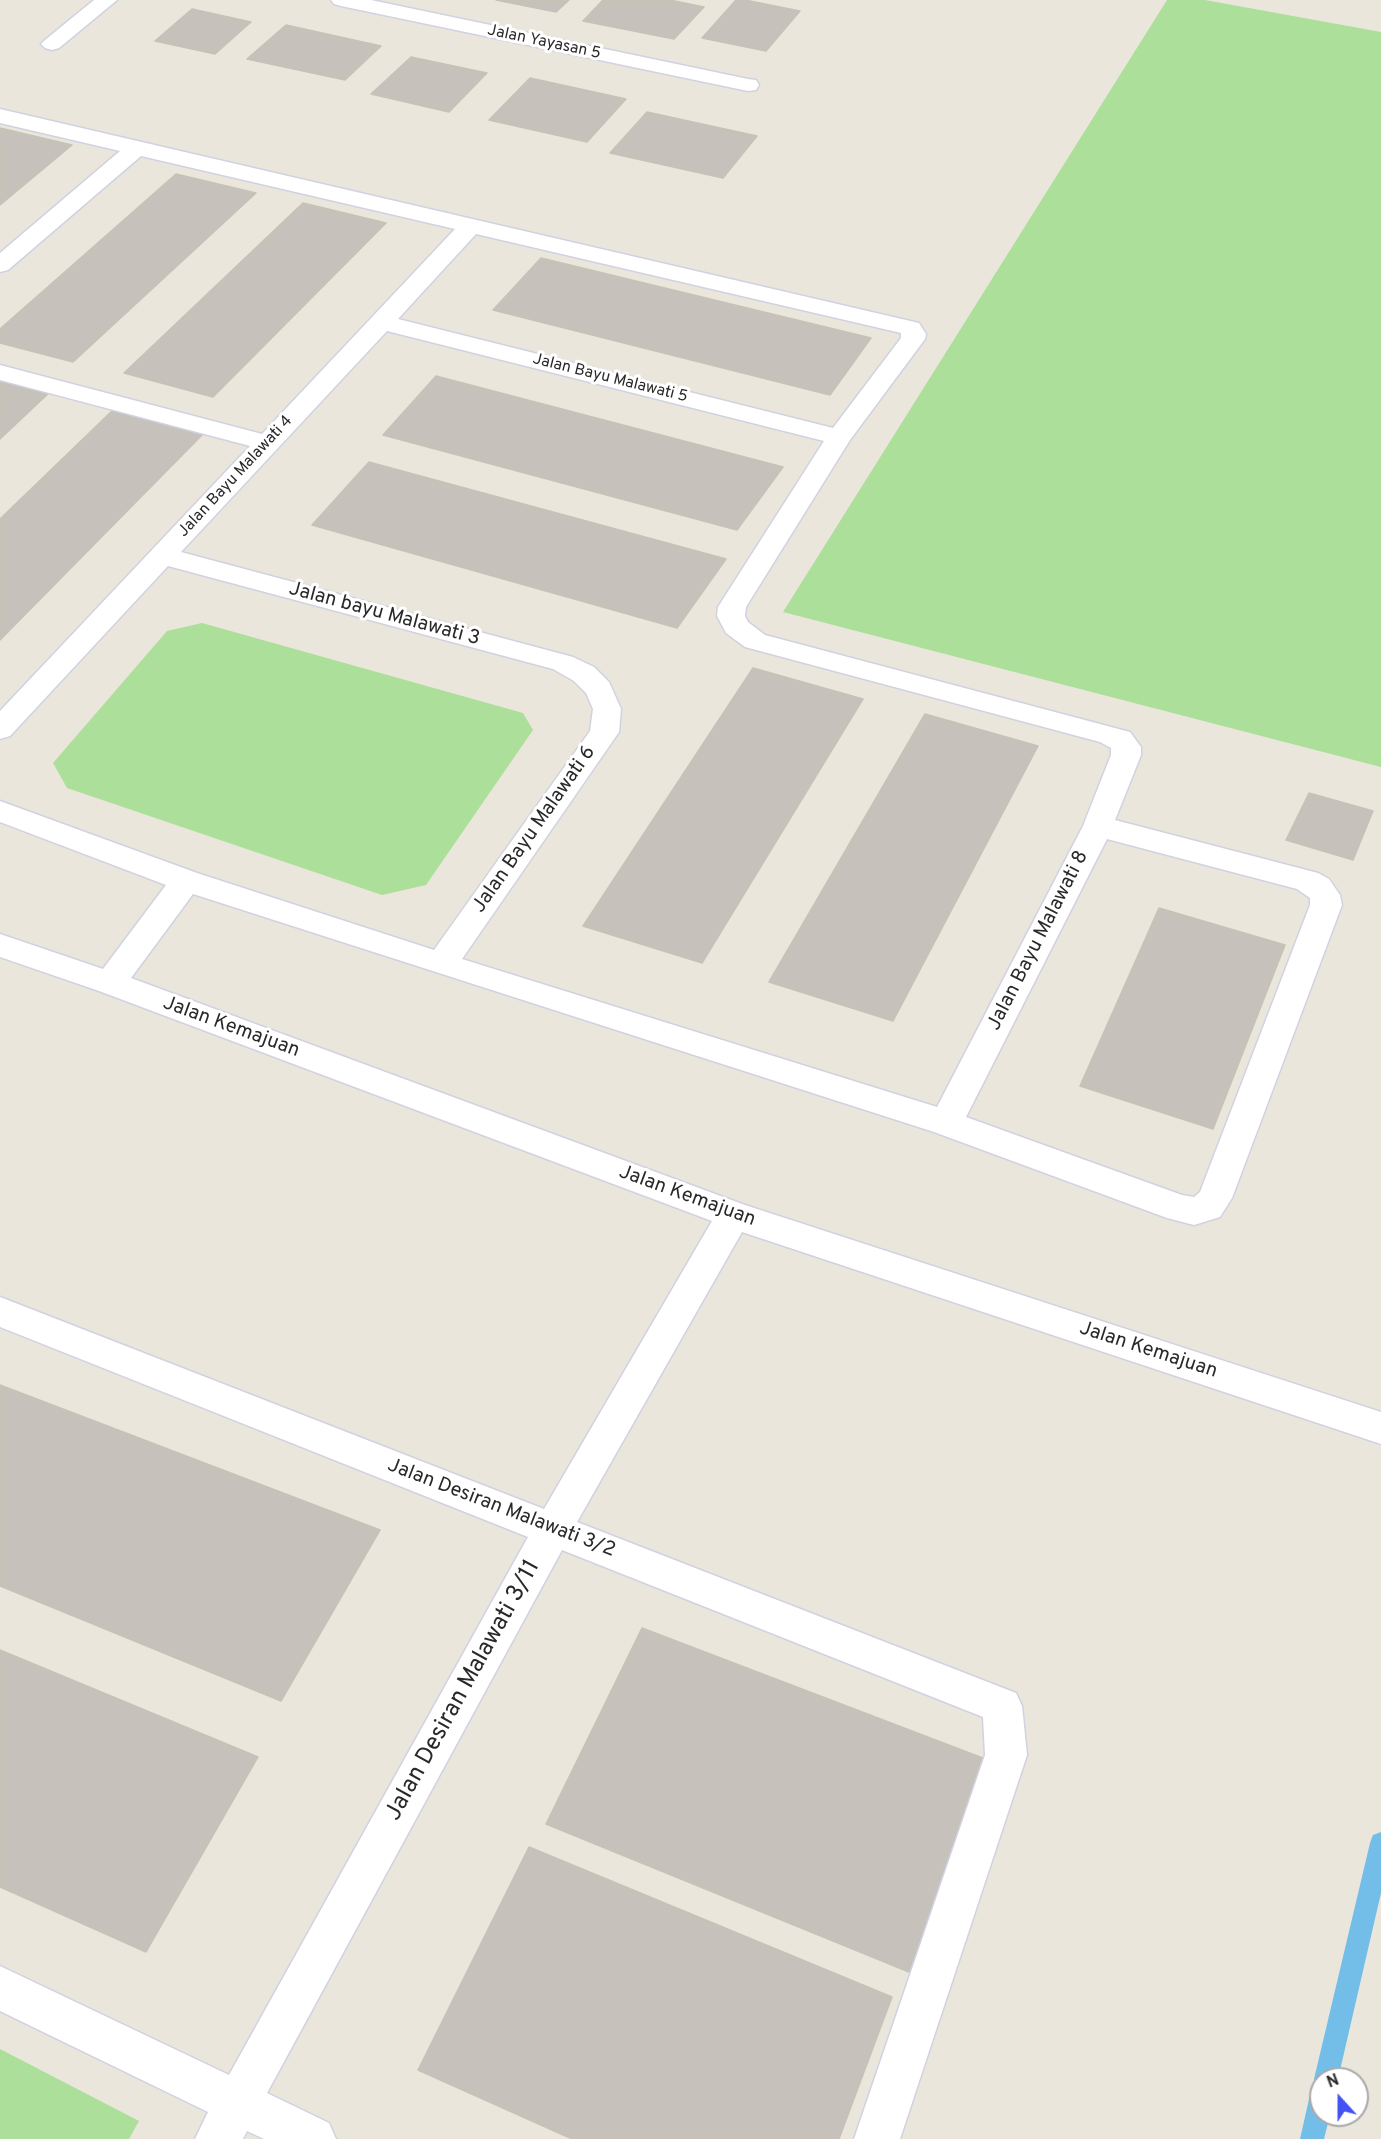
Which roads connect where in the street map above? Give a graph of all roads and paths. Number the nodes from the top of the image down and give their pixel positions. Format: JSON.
{"nodes":[{"id":1,"x":107,"y":0,"type":"edge"},
{"id":2,"x":341,"y":0,"type":"edge"},
{"id":3,"x":52,"y":44,"type":"dead end"},
{"id":4,"x":748,"y":85,"type":"dead end"},
{"id":5,"x":0,"y":116,"type":"edge"},
{"id":6,"x":137,"y":148,"type":"junction"},
{"id":7,"x":471,"y":226,"type":"junction"},
{"id":8,"x":0,"y":265,"type":"edge"},
{"id":9,"x":381,"y":322,"type":"junction"},
{"id":10,"x":0,"y":372,"type":"edge"},
{"id":11,"x":839,"y":437,"type":"junction"},
{"id":12,"x":267,"y":443,"type":"junction"},
{"id":13,"x":162,"y":556,"type":"junction"},
{"id":14,"x":599,"y":689,"type":"joint"},
{"id":15,"x":0,"y":729,"type":"edge"},
{"id":16,"x":0,"y":811,"type":"edge"},
{"id":17,"x":1098,"y":826,"type":"junction"},
{"id":18,"x":186,"y":881,"type":"junction"},
{"id":19,"x":0,"y":945,"type":"edge"},
{"id":20,"x":441,"y":964,"type":"junction"},
{"id":21,"x":110,"y":982,"type":"junction"},
{"id":22,"x":946,"y":1123,"type":"junction"},
{"id":23,"x":734,"y":1215,"type":"junction"},
{"id":24,"x":0,"y":1312,"type":"edge"},
{"id":25,"x":1381,"y":1428,"type":"edge"},
{"id":26,"x":553,"y":1529,"type":"junction"},
{"id":27,"x":0,"y":1988,"type":"edge"},
{"id":28,"x":228,"y":2121,"type":"edge"},
{"id":29,"x":313,"y":2139,"type":"edge"},
{"id":30,"x":877,"y":2139,"type":"edge"}],
"edges":[{"from":1,"to":3,"type":"street"},
{"from":2,"to":4,"type":"street","name":"Jalan Yayasan 5"},
{"from":5,"to":6,"type":"street"},
{"from":6,"to":7,"type":"street"},
{"from":6,"to":8,"type":"street"},
{"from":7,"to":9,"type":"street","name":"Jalan Bayu Malawati 4"},
{"from":7,"to":11,"type":"street"},
{"from":9,"to":11,"type":"street","name":"Jalan Bayu Malawati 5"},
{"from":9,"to":12,"type":"street","name":"Jalan Bayu Malawati 4"},
{"from":10,"to":12,"type":"street"},
{"from":11,"to":17,"type":"street","name":"Jalan Bayu Malawati 8"},
{"from":12,"to":13,"type":"street","name":"Jalan Bayu Malawati 4"},
{"from":13,"to":14,"type":"street","name":"Jalan bayu Malawati 3"},
{"from":13,"to":15,"type":"street","name":"Jalan Bayu Malawati 4"},
{"from":14,"to":20,"type":"street","name":"Jalan Bayu Malawati 6"},
{"from":16,"to":18,"type":"street"},
{"from":17,"to":22,"type":"street","name":"Jalan Bayu Malawati 8"},
{"from":17,"to":22,"type":"street"},
{"from":18,"to":20,"type":"street"},
{"from":18,"to":21,"type":"street"},
{"from":19,"to":21,"type":"street","name":"Jalan Kemajuan"},
{"from":20,"to":22,"type":"street"},
{"from":21,"to":23,"type":"street","name":"Jalan Kemajuan"},
{"from":23,"to":25,"type":"street","name":"Jalan Kemajuan"},
{"from":23,"to":26,"type":"street","name":"Jalan Desiran Malawati 3/11"},
{"from":24,"to":26,"type":"street","name":"Jalan Desiran Malawati 3/2"},
{"from":26,"to":28,"type":"street","name":"Jalan Desiran Malawati 3/11"},
{"from":26,"to":30,"type":"street","name":"Jalan Desiran Malawati 3/2"},
{"from":27,"to":28,"type":"street"},
{"from":28,"to":29,"type":"street"}]}
